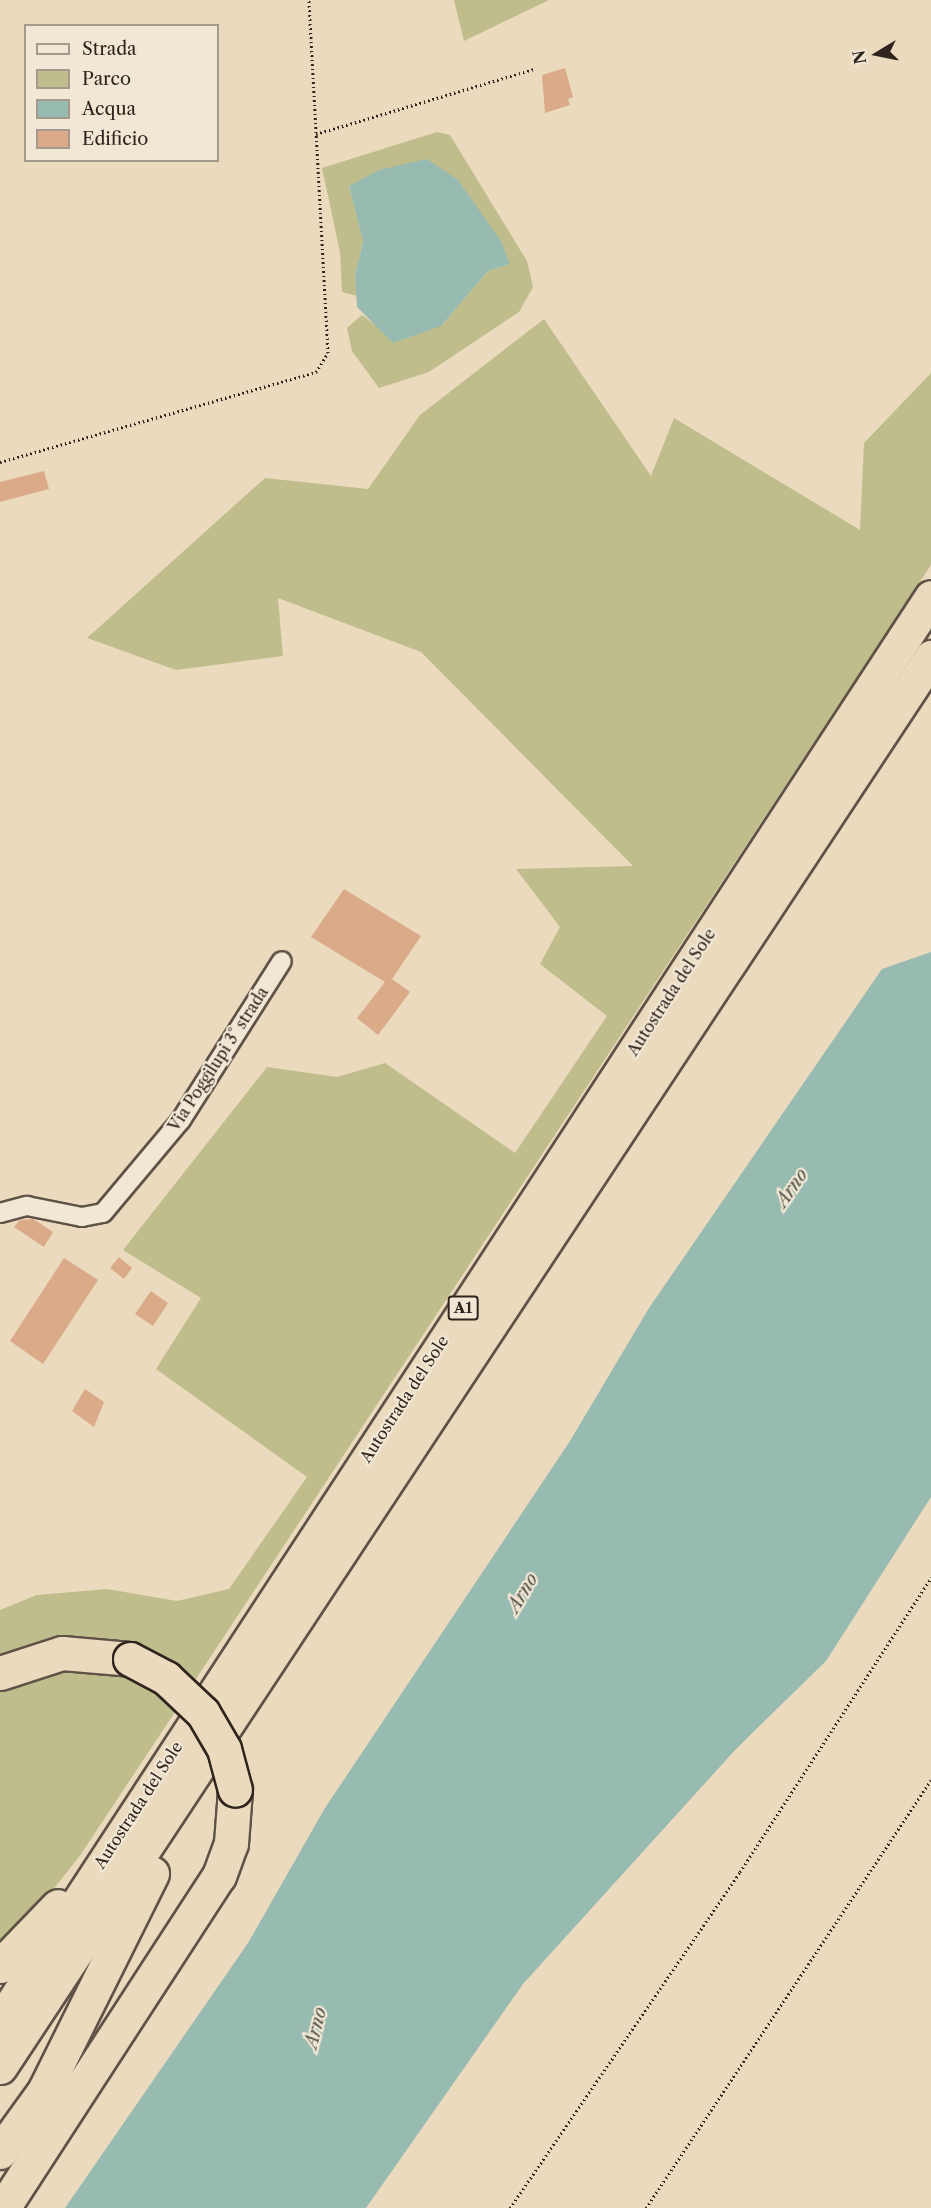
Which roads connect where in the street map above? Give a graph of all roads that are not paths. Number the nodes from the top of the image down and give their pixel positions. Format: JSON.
{"nodes":[{"id":1,"x":931,"y":597,"type":"edge"},
{"id":2,"x":931,"y":657,"type":"edge"},
{"id":3,"x":282,"y":961,"type":"dead end"},
{"id":4,"x":0,"y":1213,"type":"edge"},
{"id":5,"x":0,"y":1673,"type":"edge"},
{"id":6,"x":210,"y":1757,"type":"junction"},
{"id":7,"x":101,"y":1861,"type":"junction"},
{"id":8,"x":0,"y":1966,"type":"edge"},
{"id":9,"x":0,"y":2022,"type":"edge"},
{"id":10,"x":0,"y":2067,"type":"edge"},
{"id":11,"x":0,"y":2152,"type":"edge"},
{"id":12,"x":3,"y":2208,"type":"edge"}],
"edges":[{"from":1,"to":7,"type":"highway","name":"Autostrada del Sole","number":"A1"},
{"from":2,"to":6,"type":"highway","name":"Autostrada del Sole","number":"A1"},
{"from":3,"to":4,"type":"street","name":"Via Poggilupi 3° strada"},
{"from":5,"to":12,"type":"highway","bridge":true},
{"from":6,"to":10,"type":"highway","name":"Autostrada del Sole","number":"A1"},
{"from":6,"to":11,"type":"highway"},
{"from":7,"to":8,"type":"highway"},
{"from":7,"to":9,"type":"highway","name":"Autostrada del Sole","number":"A1"}]}
